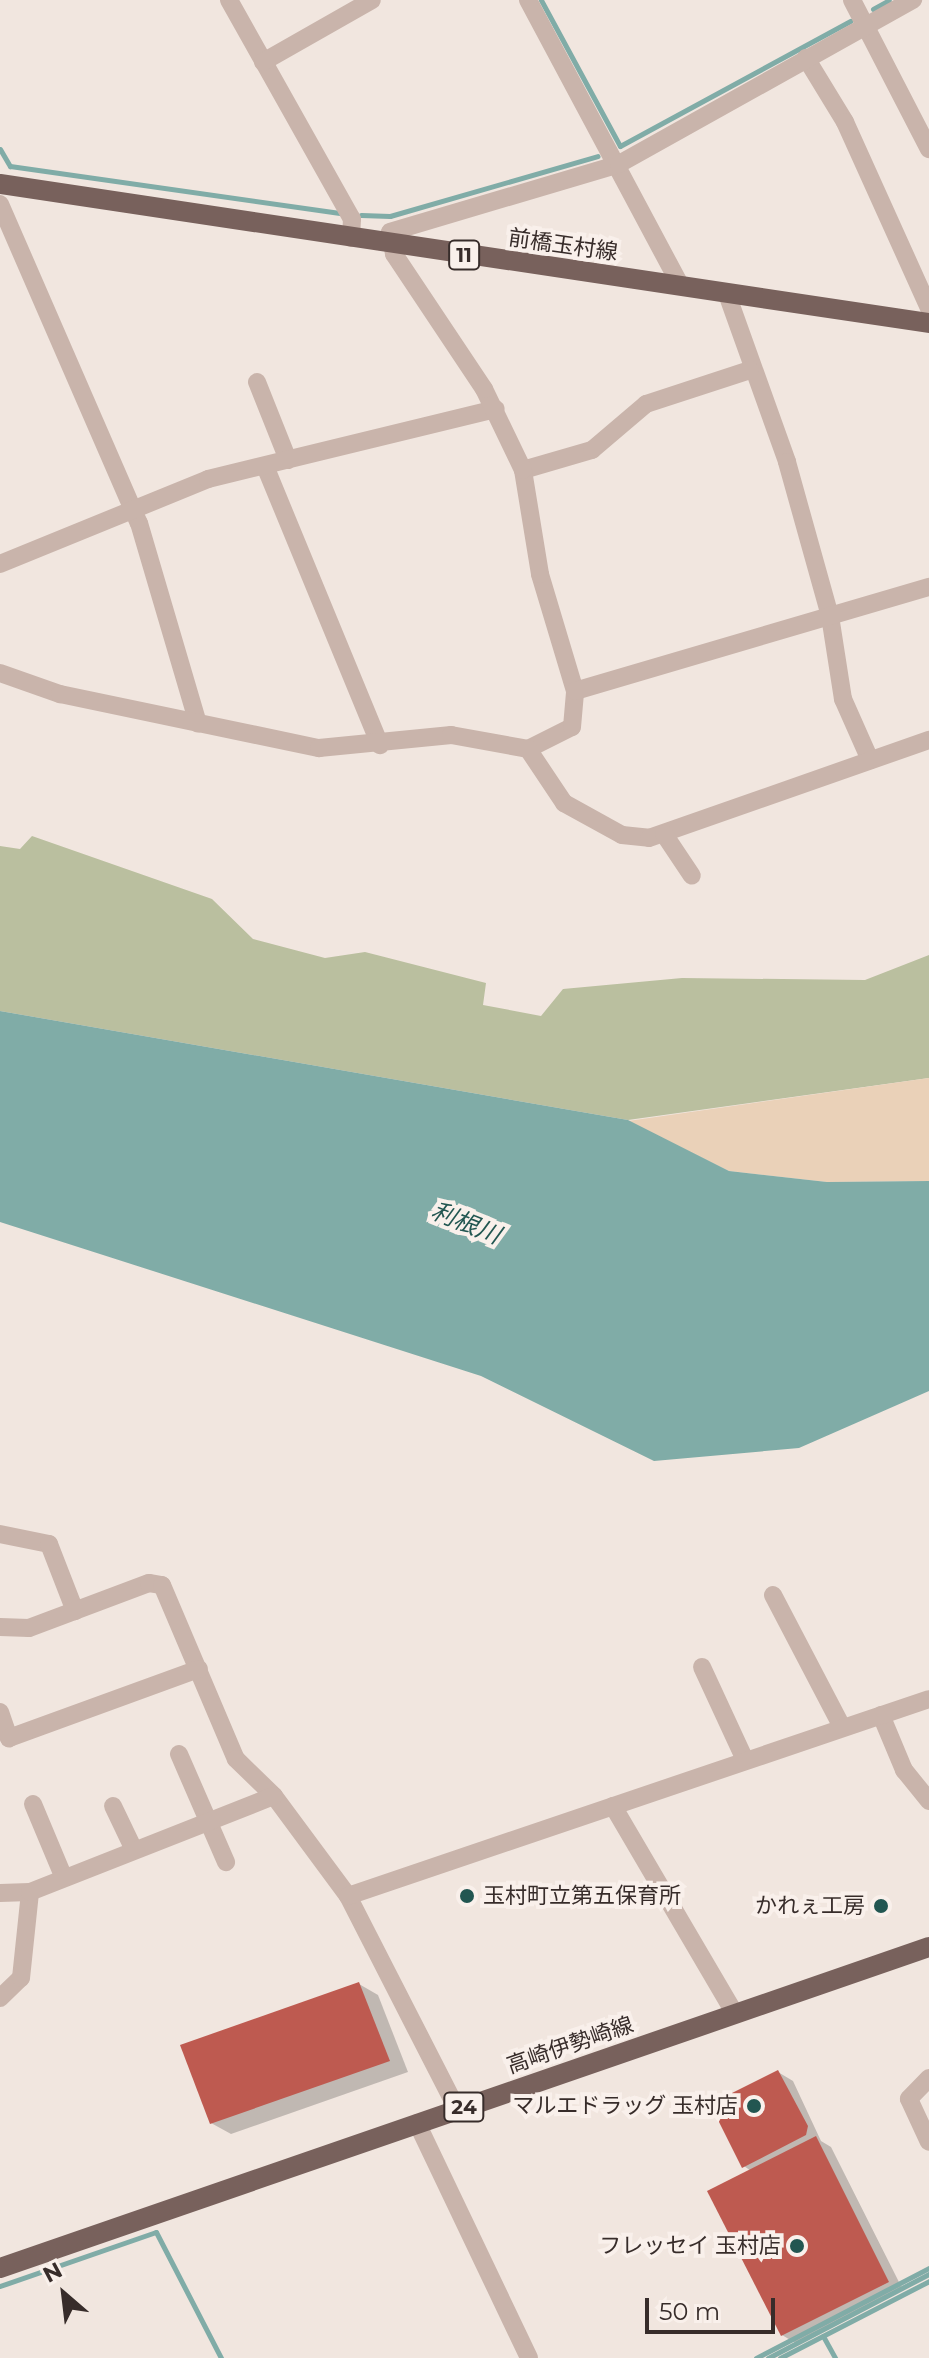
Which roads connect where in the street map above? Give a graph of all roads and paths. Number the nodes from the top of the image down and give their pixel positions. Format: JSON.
{"nodes":[{"id":1,"x":229,"y":0,"type":"edge"},
{"id":2,"x":372,"y":0,"type":"edge"},
{"id":3,"x":528,"y":0,"type":"edge"},
{"id":4,"x":852,"y":0,"type":"edge"},
{"id":5,"x":913,"y":0,"type":"edge"},
{"id":6,"x":865,"y":26,"type":"junction"},
{"id":7,"x":806,"y":58,"type":"junction"},
{"id":8,"x":263,"y":62,"type":"junction"},
{"id":9,"x":929,"y":149,"type":"edge"},
{"id":10,"x":619,"y":164,"type":"junction"},
{"id":11,"x":0,"y":184,"type":"edge"},
{"id":12,"x":0,"y":204,"type":"edge"},
{"id":13,"x":351,"y":238,"type":"junction"},
{"id":14,"x":390,"y":244,"type":"junction"},
{"id":15,"x":681,"y":286,"type":"junction"},
{"id":16,"x":727,"y":294,"type":"junction"},
{"id":17,"x":929,"y":316,"type":"edge"},
{"id":18,"x":750,"y":370,"type":"junction"},
{"id":19,"x":257,"y":382,"type":"dead end"},
{"id":20,"x":496,"y":409,"type":"junction"},
{"id":21,"x":288,"y":460,"type":"junction"},
{"id":22,"x":265,"y":466,"type":"junction"},
{"id":23,"x":523,"y":470,"type":"junction"},
{"id":24,"x":132,"y":509,"type":"junction"},
{"id":25,"x":0,"y":564,"type":"edge"},
{"id":26,"x":929,"y":587,"type":"edge"},
{"id":27,"x":830,"y":616,"type":"junction"},
{"id":28,"x":0,"y":673,"type":"edge"},
{"id":29,"x":575,"y":691,"type":"junction"},
{"id":30,"x":198,"y":724,"type":"junction"},
{"id":31,"x":929,"y":740,"type":"edge"},
{"id":32,"x":380,"y":745,"type":"junction"},
{"id":33,"x":528,"y":749,"type":"junction"},
{"id":34,"x":870,"y":760,"type":"junction"},
{"id":35,"x":664,"y":834,"type":"junction"},
{"id":36,"x":692,"y":876,"type":"dead end"},
{"id":37,"x":0,"y":1534,"type":"edge"},
{"id":38,"x":773,"y":1595,"type":"dead end"},
{"id":39,"x":75,"y":1611,"type":"junction"},
{"id":40,"x":0,"y":1627,"type":"edge"},
{"id":41,"x":702,"y":1667,"type":"dead end"},
{"id":42,"x":199,"y":1669,"type":"junction"},
{"id":43,"x":929,"y":1699,"type":"edge"},
{"id":44,"x":0,"y":1712,"type":"edge"},
{"id":45,"x":881,"y":1715,"type":"junction"},
{"id":46,"x":842,"y":1727,"type":"junction"},
{"id":47,"x":179,"y":1754,"type":"dead end"},
{"id":48,"x":745,"y":1760,"type":"junction"},
{"id":49,"x":274,"y":1796,"type":"junction"},
{"id":50,"x":929,"y":1801,"type":"edge"},
{"id":51,"x":33,"y":1804,"type":"dead end"},
{"id":52,"x":113,"y":1806,"type":"dead end"},
{"id":53,"x":613,"y":1806,"type":"junction"},
{"id":54,"x":207,"y":1822,"type":"junction"},
{"id":55,"x":134,"y":1850,"type":"junction"},
{"id":56,"x":226,"y":1862,"type":"dead end"},
{"id":57,"x":64,"y":1878,"type":"junction"},
{"id":58,"x":30,"y":1892,"type":"junction"},
{"id":59,"x":0,"y":1893,"type":"edge"},
{"id":60,"x":348,"y":1896,"type":"junction"},
{"id":61,"x":929,"y":1947,"type":"edge"},
{"id":62,"x":0,"y":1998,"type":"edge"},
{"id":63,"x":735,"y":2014,"type":"junction"},
{"id":64,"x":929,"y":2078,"type":"edge"},
{"id":65,"x":457,"y":2109,"type":"junction"},
{"id":66,"x":417,"y":2123,"type":"junction"},
{"id":67,"x":929,"y":2142,"type":"edge"},
{"id":68,"x":0,"y":2268,"type":"edge"},
{"id":69,"x":529,"y":2358,"type":"edge"}],
"edges":[{"from":1,"to":8,"type":"street"},
{"from":2,"to":8,"type":"street"},
{"from":3,"to":10,"type":"street"},
{"from":4,"to":6,"type":"street"},
{"from":5,"to":6,"type":"street"},
{"from":6,"to":7,"type":"street"},
{"from":6,"to":9,"type":"street"},
{"from":7,"to":10,"type":"street"},
{"from":7,"to":17,"type":"street"},
{"from":8,"to":13,"type":"street"},
{"from":10,"to":14,"type":"street"},
{"from":10,"to":15,"type":"street"},
{"from":11,"to":13,"type":"main road","name":"前橋玉村線","number":"11"},
{"from":12,"to":24,"type":"street"},
{"from":13,"to":14,"type":"main road","name":"前橋玉村線","number":"11"},
{"from":14,"to":15,"type":"main road","name":"前橋玉村線","number":"11"},
{"from":14,"to":20,"type":"street"},
{"from":15,"to":16,"type":"main road","name":"前橋玉村線","number":"11"},
{"from":16,"to":17,"type":"main road","name":"前橋玉村線","number":"11"},
{"from":16,"to":18,"type":"street"},
{"from":18,"to":23,"type":"street"},
{"from":18,"to":27,"type":"street"},
{"from":19,"to":21,"type":"street"},
{"from":20,"to":21,"type":"street"},
{"from":20,"to":23,"type":"street"},
{"from":21,"to":22,"type":"street"},
{"from":22,"to":24,"type":"street"},
{"from":22,"to":32,"type":"street"},
{"from":23,"to":29,"type":"street"},
{"from":24,"to":25,"type":"street"},
{"from":24,"to":30,"type":"street"},
{"from":26,"to":27,"type":"street"},
{"from":27,"to":29,"type":"street"},
{"from":27,"to":34,"type":"street"},
{"from":28,"to":30,"type":"street"},
{"from":29,"to":33,"type":"street"},
{"from":30,"to":32,"type":"street"},
{"from":31,"to":34,"type":"street"},
{"from":32,"to":33,"type":"street"},
{"from":33,"to":35,"type":"street"},
{"from":34,"to":35,"type":"street"},
{"from":35,"to":36,"type":"street"},
{"from":37,"to":39,"type":"street"},
{"from":38,"to":46,"type":"street"},
{"from":39,"to":40,"type":"street"},
{"from":39,"to":42,"type":"street"},
{"from":41,"to":48,"type":"street"},
{"from":42,"to":44,"type":"street"},
{"from":42,"to":49,"type":"street"},
{"from":43,"to":45,"type":"street"},
{"from":45,"to":46,"type":"street"},
{"from":45,"to":50,"type":"street"},
{"from":46,"to":48,"type":"street"},
{"from":47,"to":54,"type":"street"},
{"from":48,"to":53,"type":"street"},
{"from":49,"to":54,"type":"street"},
{"from":49,"to":60,"type":"street"},
{"from":51,"to":57,"type":"street"},
{"from":52,"to":55,"type":"street"},
{"from":53,"to":60,"type":"street"},
{"from":53,"to":63,"type":"street"},
{"from":54,"to":55,"type":"street"},
{"from":54,"to":56,"type":"street"},
{"from":55,"to":57,"type":"street"},
{"from":57,"to":58,"type":"street"},
{"from":58,"to":59,"type":"street"},
{"from":58,"to":62,"type":"street"},
{"from":60,"to":65,"type":"street"},
{"from":61,"to":63,"type":"main road","name":"高崎伊勢崎線","number":"24"},
{"from":63,"to":65,"type":"main road","name":"高崎伊勢崎線","number":"24"},
{"from":64,"to":67,"type":"street"},
{"from":65,"to":66,"type":"main road","name":"高崎伊勢崎線","number":"24"},
{"from":66,"to":68,"type":"main road","name":"高崎伊勢崎線","number":"24"},
{"from":66,"to":69,"type":"street"}]}
